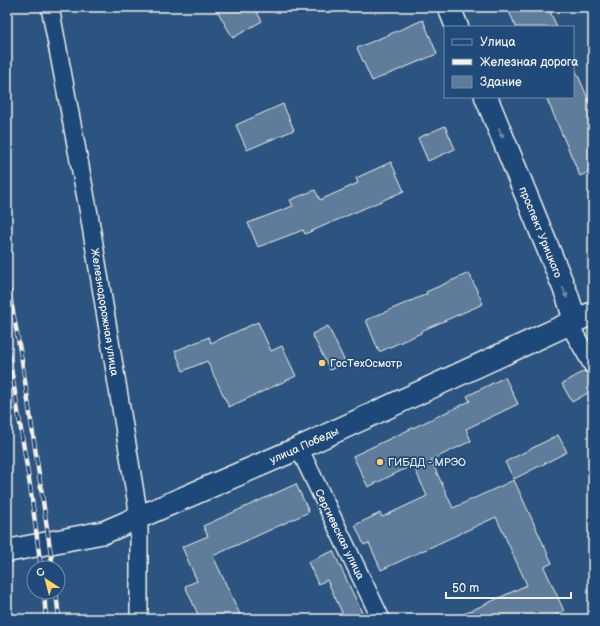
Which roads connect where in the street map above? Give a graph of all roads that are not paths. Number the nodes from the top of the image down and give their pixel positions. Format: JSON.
{"nodes":[{"id":1,"x":50,"y":7,"type":"edge"},
{"id":2,"x":449,"y":7,"type":"edge"},
{"id":3,"x":458,"y":26,"type":"edge"},
{"id":4,"x":486,"y":98,"type":"edge"},
{"id":5,"x":584,"y":317,"type":"edge"},
{"id":6,"x":593,"y":366,"type":"edge"},
{"id":7,"x":299,"y":448,"type":"junction"},
{"id":8,"x":139,"y":517,"type":"junction"},
{"id":9,"x":7,"y":551,"type":"edge"},
{"id":10,"x":139,"y":619,"type":"edge"},
{"id":11,"x":381,"y":619,"type":"edge"}],
"edges":[{"from":1,"to":8,"type":"street","name":"Железнодорожная улица"},
{"from":2,"to":3,"type":"street"},
{"from":4,"to":5,"type":"street","name":"проспект Урицкого","one_way":true},
{"from":5,"to":6,"type":"street","name":"проспект Урицкого"},
{"from":5,"to":7,"type":"street","name":"улица Победы"},
{"from":7,"to":8,"type":"street","name":"улица Победы"},
{"from":7,"to":11,"type":"street","name":"Сергиевская улица"},
{"from":8,"to":9,"type":"street","name":"улица Победы"},
{"from":8,"to":10,"type":"street","name":"Железнодорожная улица"}]}
